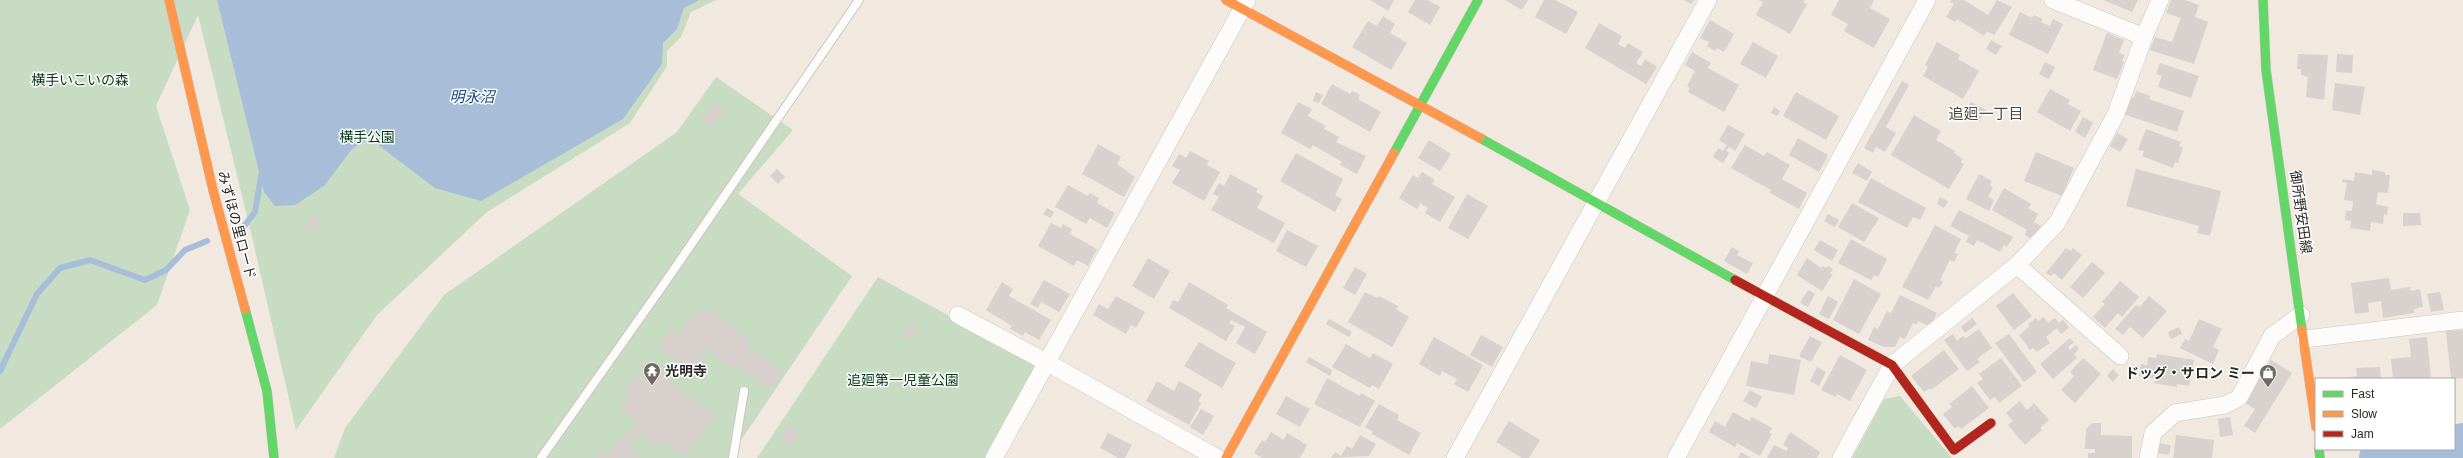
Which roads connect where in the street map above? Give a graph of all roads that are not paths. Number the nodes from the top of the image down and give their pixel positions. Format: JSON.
{"nodes":[{"id":1,"x":169,"y":0,"type":"edge"},
{"id":2,"x":859,"y":0,"type":"edge"},
{"id":3,"x":1226,"y":0,"type":"edge"},
{"id":4,"x":1478,"y":0,"type":"edge"},
{"id":5,"x":1708,"y":0,"type":"edge"},
{"id":6,"x":1927,"y":0,"type":"edge"},
{"id":7,"x":2053,"y":0,"type":"edge"},
{"id":8,"x":2160,"y":0,"type":"edge"},
{"id":9,"x":2263,"y":0,"type":"edge"},
{"id":10,"x":1244,"y":4,"type":"edge"},
{"id":11,"x":2144,"y":37,"type":"junction"},
{"id":12,"x":1418,"y":106,"type":"junction"},
{"id":13,"x":1598,"y":202,"type":"junction"},
{"id":14,"x":2018,"y":265,"type":"junction"},
{"id":15,"x":1764,"y":297,"type":"junction"},
{"id":16,"x":958,"y":315,"type":"dead end"},
{"id":17,"x":2301,"y":315,"type":"junction"},
{"id":18,"x":2463,"y":320,"type":"edge"},
{"id":19,"x":2305,"y":339,"type":"junction"},
{"id":20,"x":2120,"y":356,"type":"dead end"},
{"id":21,"x":1048,"y":362,"type":"junction"},
{"id":22,"x":1892,"y":365,"type":"junction"},
{"id":23,"x":744,"y":391,"type":"dead end"},
{"id":24,"x":2315,"y":420,"type":"edge"},
{"id":25,"x":1991,"y":423,"type":"dead end"},
{"id":26,"x":274,"y":458,"type":"edge"},
{"id":27,"x":541,"y":458,"type":"edge"},
{"id":28,"x":733,"y":458,"type":"edge"},
{"id":29,"x":994,"y":458,"type":"edge"},
{"id":30,"x":1218,"y":458,"type":"edge"},
{"id":31,"x":1226,"y":458,"type":"edge"},
{"id":32,"x":1455,"y":458,"type":"edge"},
{"id":33,"x":1676,"y":458,"type":"edge"},
{"id":34,"x":1841,"y":458,"type":"edge"},
{"id":35,"x":2148,"y":458,"type":"edge"}],
"edges":[{"from":1,"to":26,"type":"street","name":"みずほの里ロード"},
{"from":2,"to":27,"type":"lane"},
{"from":3,"to":10,"type":"street"},
{"from":4,"to":12,"type":"street"},
{"from":5,"to":13,"type":"street"},
{"from":6,"to":15,"type":"street"},
{"from":7,"to":11,"type":"street"},
{"from":8,"to":11,"type":"street"},
{"from":9,"to":17,"type":"street","name":"御所野安田線"},
{"from":10,"to":12,"type":"street"},
{"from":10,"to":21,"type":"street"},
{"from":11,"to":14,"type":"street"},
{"from":12,"to":13,"type":"street"},
{"from":12,"to":31,"type":"street"},
{"from":13,"to":15,"type":"street"},
{"from":13,"to":32,"type":"street"},
{"from":14,"to":20,"type":"street"},
{"from":14,"to":22,"type":"street"},
{"from":15,"to":22,"type":"street"},
{"from":15,"to":33,"type":"street"},
{"from":16,"to":21,"type":"street"},
{"from":17,"to":19,"type":"street","name":"御所野安田線"},
{"from":17,"to":35,"type":"street"},
{"from":18,"to":19,"type":"street"},
{"from":19,"to":24,"type":"street","name":"御所野安田線"},
{"from":21,"to":29,"type":"street"},
{"from":21,"to":30,"type":"street"},
{"from":22,"to":25,"type":"street"},
{"from":22,"to":34,"type":"street"},
{"from":23,"to":28,"type":"lane"}]}
